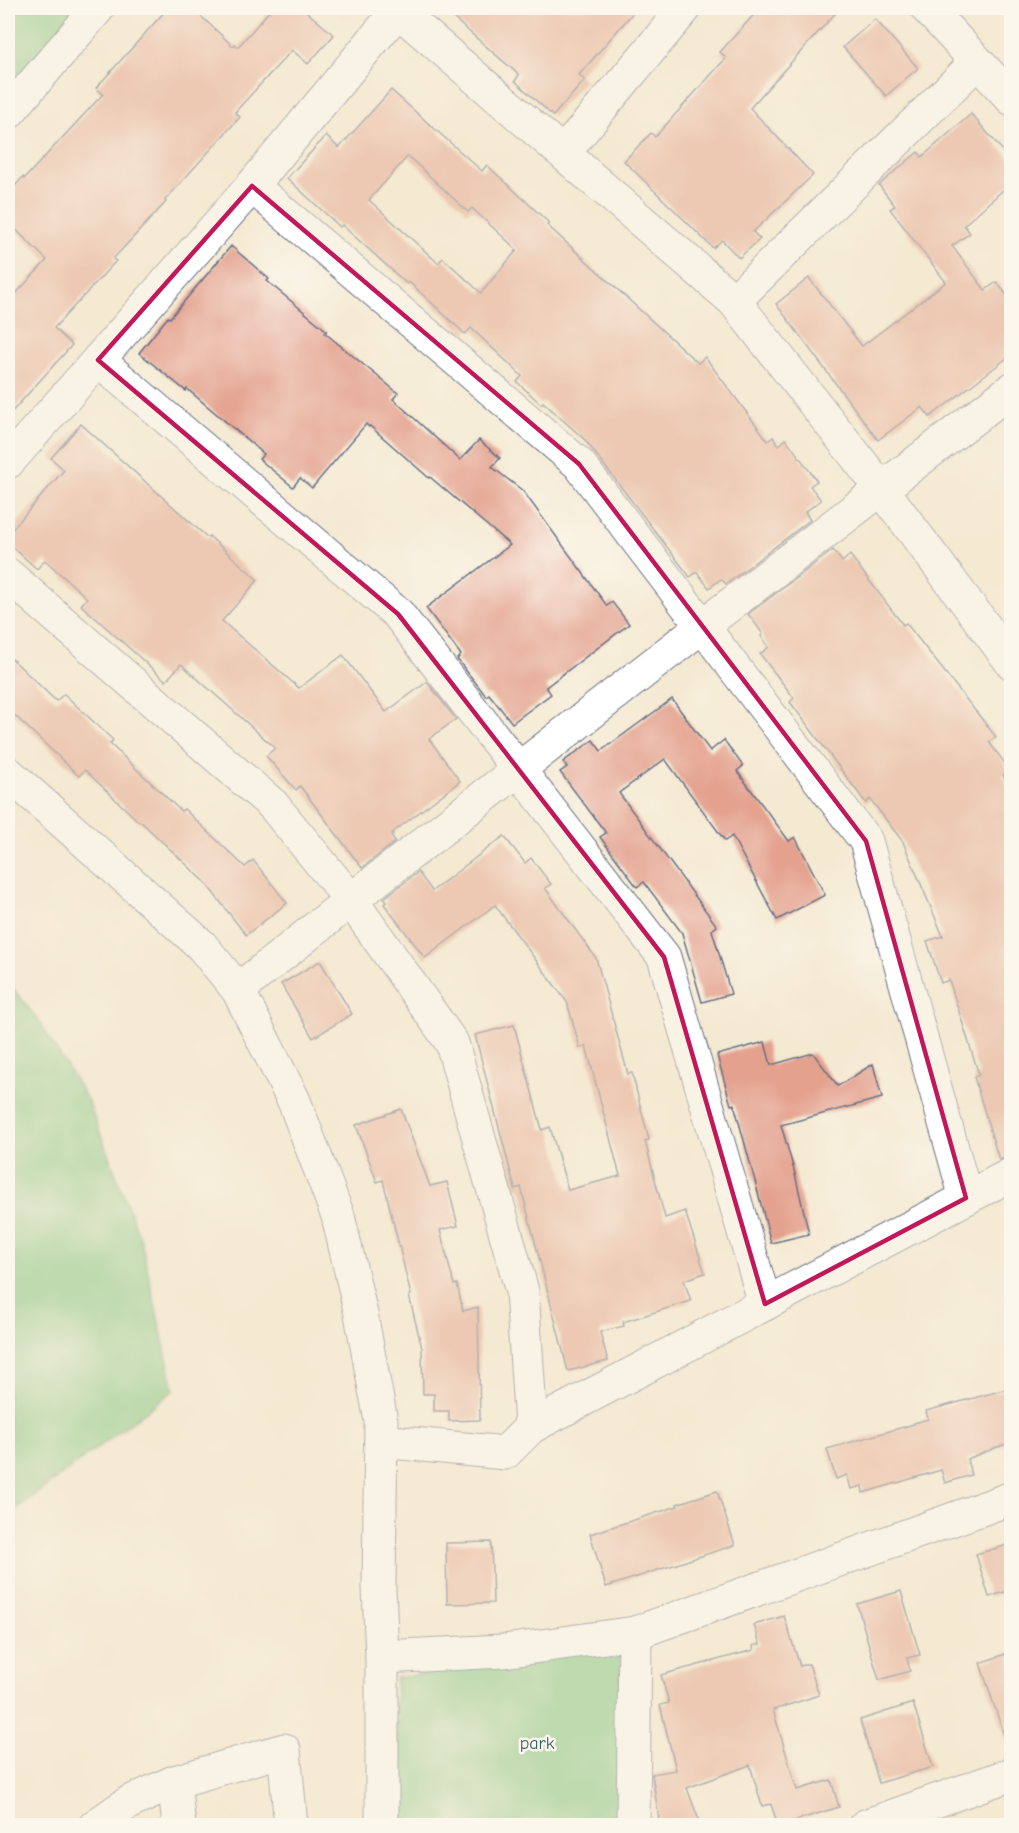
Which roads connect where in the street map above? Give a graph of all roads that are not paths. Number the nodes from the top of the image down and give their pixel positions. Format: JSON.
{"nodes":[{"id":1,"x":98,"y":8,"type":"edge"},
{"id":2,"x":398,"y":8,"type":"edge"},
{"id":3,"x":685,"y":8,"type":"edge"},
{"id":4,"x":927,"y":8,"type":"edge"},
{"id":5,"x":977,"y":62,"type":"junction"},
{"id":6,"x":1011,"y":99,"type":"edge"},
{"id":7,"x":8,"y":113,"type":"edge"},
{"id":8,"x":564,"y":152,"type":"junction"},
{"id":9,"x":252,"y":186,"type":"junction"},
{"id":10,"x":734,"y":301,"type":"junction"},
{"id":11,"x":98,"y":360,"type":"junction"},
{"id":12,"x":1011,"y":388,"type":"edge"},
{"id":13,"x":8,"y":462,"type":"edge"},
{"id":14,"x":881,"y":488,"type":"junction"},
{"id":15,"x":8,"y":575,"type":"edge"},
{"id":16,"x":702,"y":627,"type":"junction"},
{"id":17,"x":1011,"y":663,"type":"edge"},
{"id":18,"x":519,"y":770,"type":"junction"},
{"id":19,"x":8,"y":773,"type":"edge"},
{"id":20,"x":351,"y":900,"type":"junction"},
{"id":21,"x":238,"y":990,"type":"junction"},
{"id":22,"x":1011,"y":1174,"type":"edge"},
{"id":23,"x":966,"y":1198,"type":"junction"},
{"id":24,"x":765,"y":1304,"type":"junction"},
{"id":25,"x":531,"y":1427,"type":"junction"},
{"id":26,"x":381,"y":1441,"type":"junction"},
{"id":27,"x":1011,"y":1498,"type":"edge"},
{"id":28,"x":635,"y":1633,"type":"junction"},
{"id":29,"x":382,"y":1657,"type":"junction"},
{"id":30,"x":1011,"y":1774,"type":"edge"},
{"id":31,"x":174,"y":1782,"type":"junction"},
{"id":32,"x":95,"y":1826,"type":"edge"},
{"id":33,"x":179,"y":1826,"type":"edge"},
{"id":34,"x":291,"y":1826,"type":"edge"},
{"id":35,"x":382,"y":1826,"type":"edge"},
{"id":36,"x":633,"y":1826,"type":"edge"},
{"id":37,"x":865,"y":1826,"type":"edge"}],
"edges":[{"from":1,"to":7,"type":"street"},
{"from":2,"to":8,"type":"street"},
{"from":2,"to":9,"type":"street"},
{"from":3,"to":8,"type":"street"},
{"from":4,"to":5,"type":"street"},
{"from":5,"to":6,"type":"street"},
{"from":5,"to":10,"type":"street"},
{"from":8,"to":10,"type":"street"},
{"from":9,"to":11,"type":"street"},
{"from":9,"to":16,"type":"street"},
{"from":10,"to":14,"type":"street"},
{"from":11,"to":13,"type":"street"},
{"from":11,"to":18,"type":"street"},
{"from":12,"to":14,"type":"street"},
{"from":14,"to":16,"type":"street"},
{"from":14,"to":17,"type":"street"},
{"from":15,"to":20,"type":"street"},
{"from":16,"to":18,"type":"street"},
{"from":16,"to":23,"type":"street"},
{"from":18,"to":20,"type":"street"},
{"from":18,"to":24,"type":"street"},
{"from":19,"to":21,"type":"street"},
{"from":20,"to":21,"type":"street"},
{"from":20,"to":25,"type":"street"},
{"from":21,"to":26,"type":"street"},
{"from":22,"to":23,"type":"street"},
{"from":23,"to":24,"type":"street"},
{"from":24,"to":25,"type":"street"},
{"from":25,"to":26,"type":"street"},
{"from":26,"to":29,"type":"street"},
{"from":27,"to":28,"type":"street"},
{"from":28,"to":29,"type":"street"},
{"from":28,"to":36,"type":"street"},
{"from":29,"to":35,"type":"street"},
{"from":30,"to":37,"type":"street"},
{"from":31,"to":32,"type":"street"},
{"from":31,"to":33,"type":"street"},
{"from":31,"to":34,"type":"street"}]}
